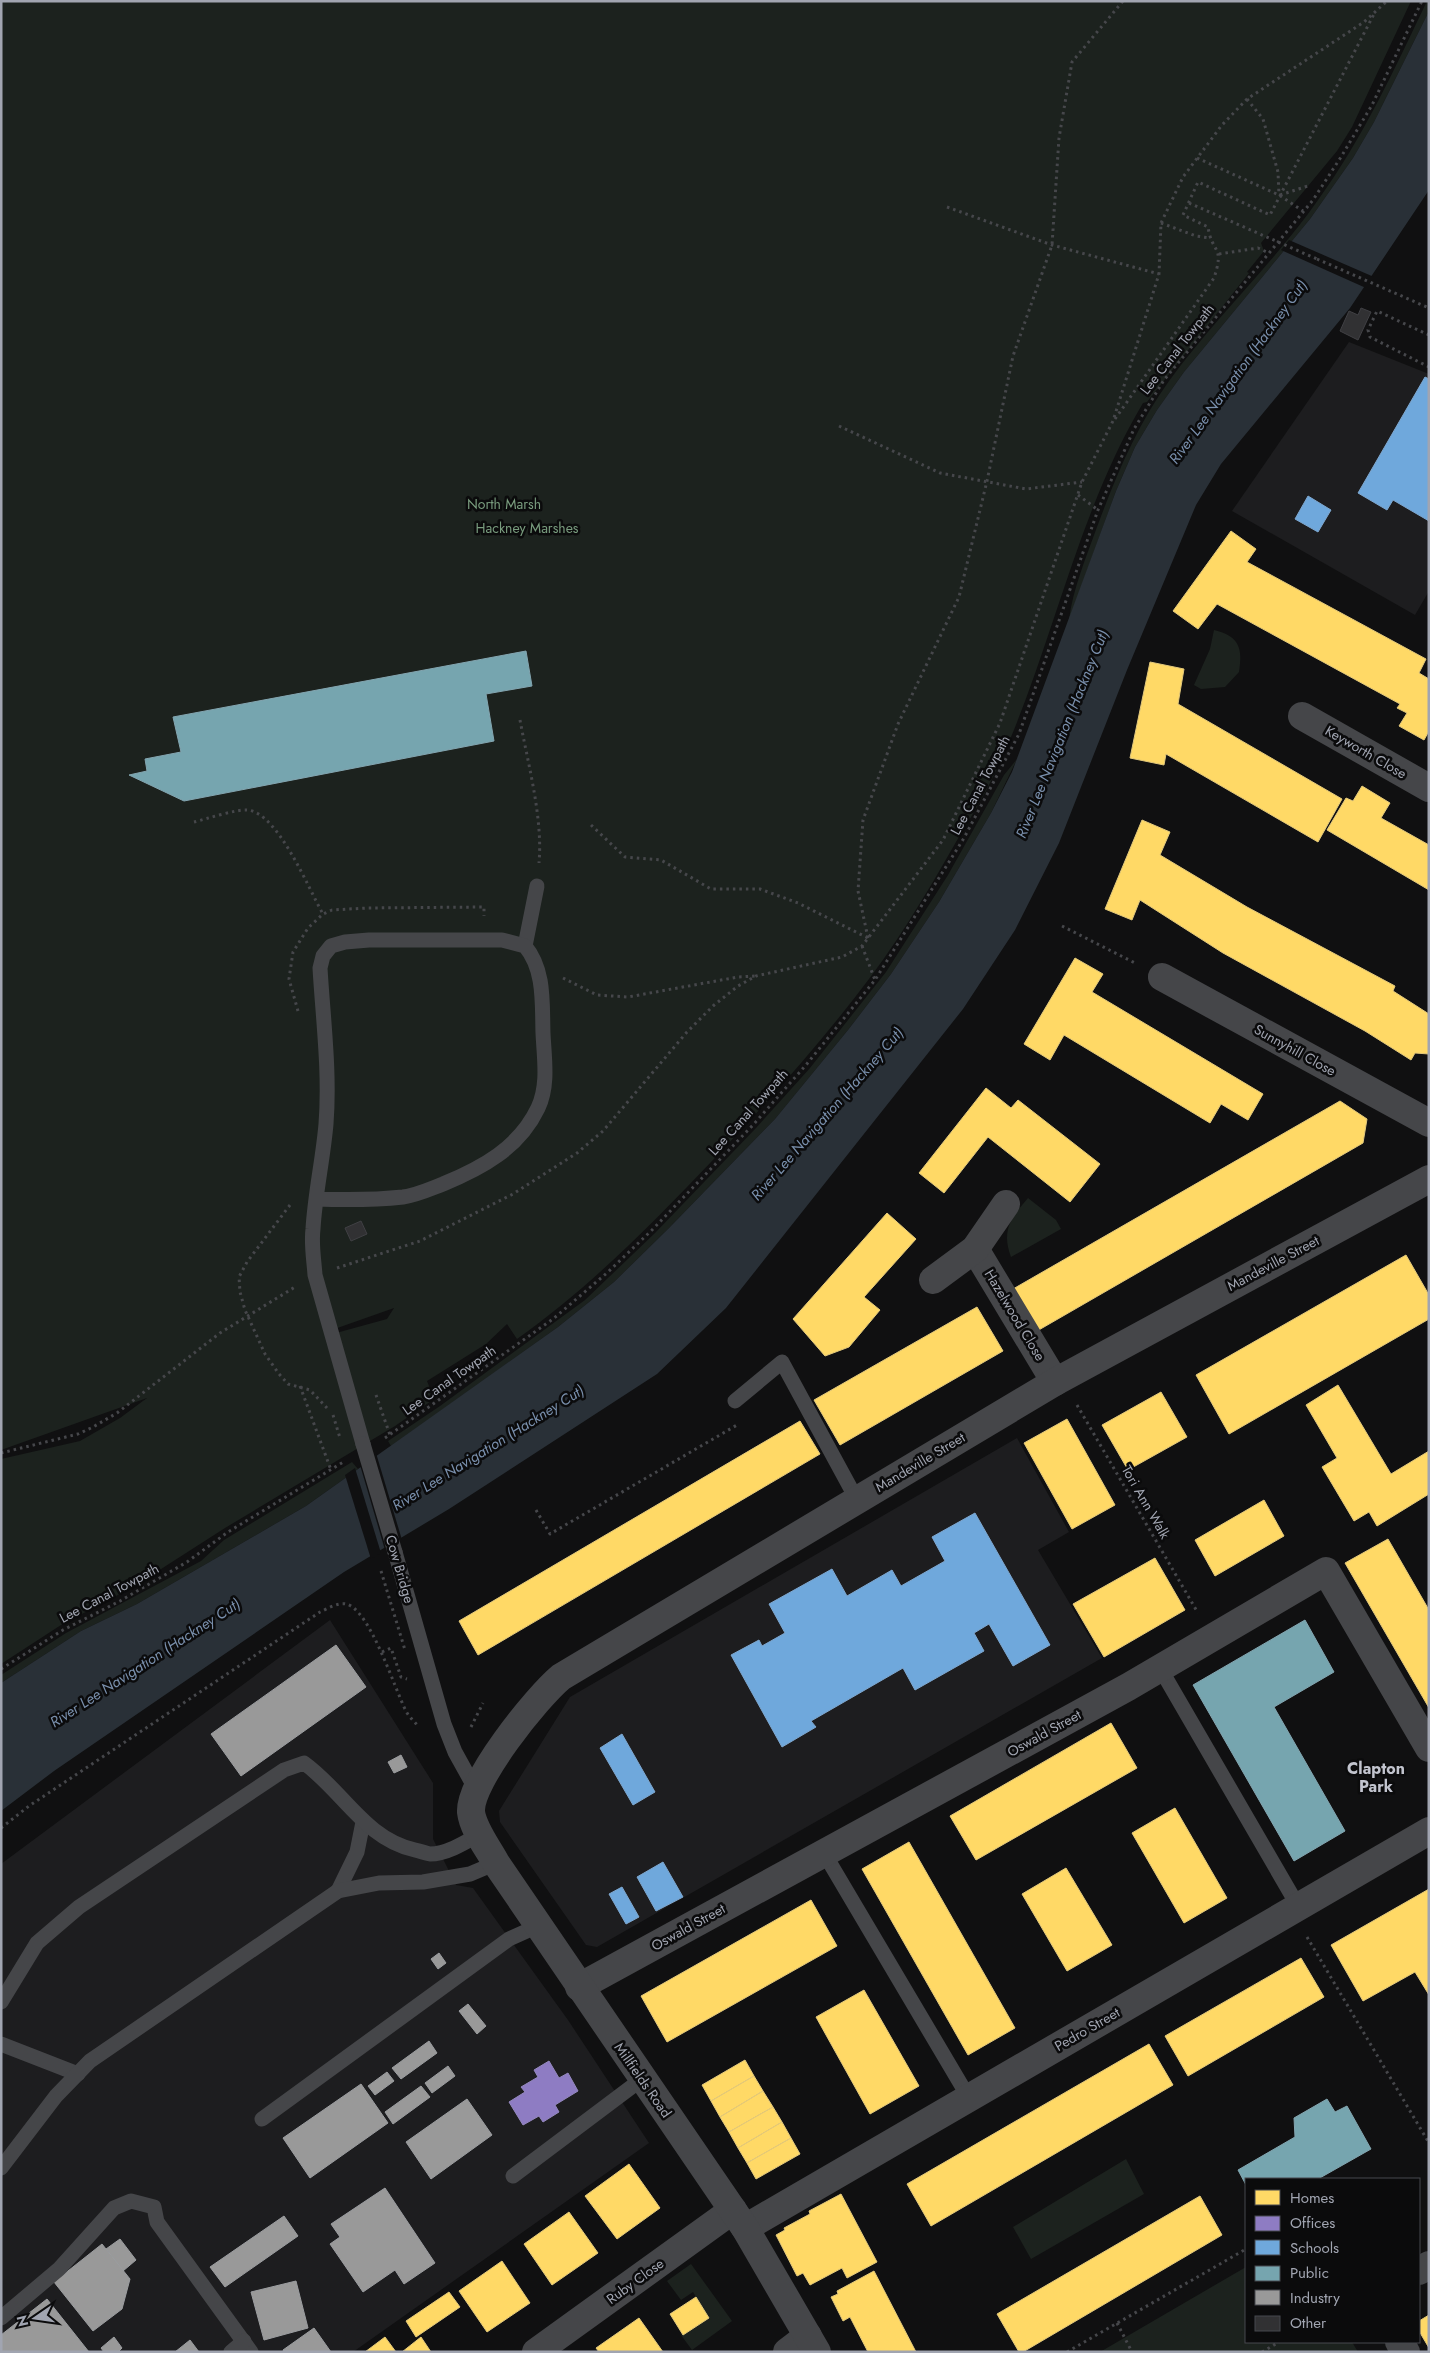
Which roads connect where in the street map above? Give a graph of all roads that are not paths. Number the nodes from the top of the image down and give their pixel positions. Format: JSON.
{"nodes":[{"id":1,"x":1302,"y":716,"type":"dead end"},
{"id":2,"x":1429,"y":788,"type":"edge"},
{"id":3,"x":537,"y":886,"type":"road end"},
{"id":4,"x":525,"y":946,"type":"junction"},
{"id":5,"x":1162,"y":977,"type":"road end"},
{"id":6,"x":1429,"y":1123,"type":"edge"},
{"id":7,"x":1429,"y":1179,"type":"edge"},
{"id":8,"x":316,"y":1199,"type":"junction"},
{"id":9,"x":1006,"y":1204,"type":"dead end"},
{"id":10,"x":975,"y":1249,"type":"junction"},
{"id":11,"x":933,"y":1280,"type":"dead end"},
{"id":12,"x":1058,"y":1380,"type":"junction"},
{"id":13,"x":735,"y":1401,"type":"road end"},
{"id":14,"x":857,"y":1500,"type":"junction"},
{"id":15,"x":1160,"y":1668,"type":"junction"},
{"id":16,"x":1429,"y":1748,"type":"edge"},
{"id":17,"x":476,"y":1811,"type":"junction"},
{"id":18,"x":363,"y":1822,"type":"junction"},
{"id":19,"x":1429,"y":1831,"type":"edge"},
{"id":20,"x":824,"y":1853,"type":"junction"},
{"id":21,"x":496,"y":1863,"type":"junction"},
{"id":22,"x":338,"y":1890,"type":"junction"},
{"id":23,"x":1295,"y":1908,"type":"junction"},
{"id":24,"x":538,"y":1926,"type":"junction"},
{"id":25,"x":579,"y":1987,"type":"junction"},
{"id":26,"x":1,"y":2002,"type":"edge"},
{"id":27,"x":1,"y":2044,"type":"edge"},
{"id":28,"x":78,"y":2074,"type":"junction"},
{"id":29,"x":642,"y":2079,"type":"junction"},
{"id":30,"x":969,"y":2098,"type":"junction"},
{"id":31,"x":262,"y":2120,"type":"dead end"},
{"id":32,"x":1,"y":2168,"type":"edge"},
{"id":33,"x":513,"y":2176,"type":"dead end"},
{"id":34,"x":739,"y":2219,"type":"junction"},
{"id":35,"x":1,"y":2318,"type":"edge"},
{"id":36,"x":247,"y":2346,"type":"edge"},
{"id":37,"x":804,"y":2346,"type":"edge"},
{"id":38,"x":231,"y":2352,"type":"edge"},
{"id":39,"x":536,"y":2352,"type":"edge"}],
"edges":[{"from":1,"to":2,"type":"street","name":"Keyworth Close"},
{"from":3,"to":4,"type":"lane"},
{"from":4,"to":8,"type":"lane"},
{"from":4,"to":8,"type":"lane","name":"Cow Bridge"},
{"from":5,"to":6,"type":"street","name":"Sunnyhill Close"},
{"from":7,"to":12,"type":"street","name":"Mandeville Street"},
{"from":8,"to":17,"type":"lane","name":"Cow Bridge","bridge":true},
{"from":9,"to":10,"type":"street"},
{"from":10,"to":11,"type":"street"},
{"from":10,"to":12,"type":"street","name":"Hazelwood Close"},
{"from":12,"to":14,"type":"street","name":"Mandeville Street"},
{"from":13,"to":14,"type":"lane"},
{"from":14,"to":17,"type":"street","name":"Mandeville Street"},
{"from":15,"to":16,"type":"street","name":"Oswald Street"},
{"from":15,"to":20,"type":"street","name":"Oswald Street"},
{"from":15,"to":23,"type":"lane"},
{"from":17,"to":18,"type":"lane"},
{"from":17,"to":21,"type":"street","name":"Millfields Road"},
{"from":18,"to":22,"type":"lane"},
{"from":18,"to":26,"type":"lane"},
{"from":19,"to":23,"type":"street","name":"Pedro Street"},
{"from":20,"to":25,"type":"street","name":"Oswald Street"},
{"from":20,"to":30,"type":"lane"},
{"from":21,"to":22,"type":"lane"},
{"from":21,"to":24,"type":"street","name":"Millfields Road"},
{"from":22,"to":28,"type":"lane"},
{"from":23,"to":30,"type":"street","name":"Pedro Street"},
{"from":24,"to":25,"type":"street","name":"Millfields Road"},
{"from":24,"to":31,"type":"lane"},
{"from":25,"to":29,"type":"street","name":"Millfields Road"},
{"from":27,"to":28,"type":"lane"},
{"from":28,"to":32,"type":"lane"},
{"from":29,"to":33,"type":"lane"},
{"from":29,"to":34,"type":"street","name":"Millfields Road"},
{"from":30,"to":34,"type":"street","name":"Pedro Street"},
{"from":34,"to":37,"type":"street","name":"Millfields Road"},
{"from":34,"to":39,"type":"street","name":"Ruby Close"},
{"from":35,"to":36,"type":"lane"},
{"from":36,"to":38,"type":"lane"}]}
